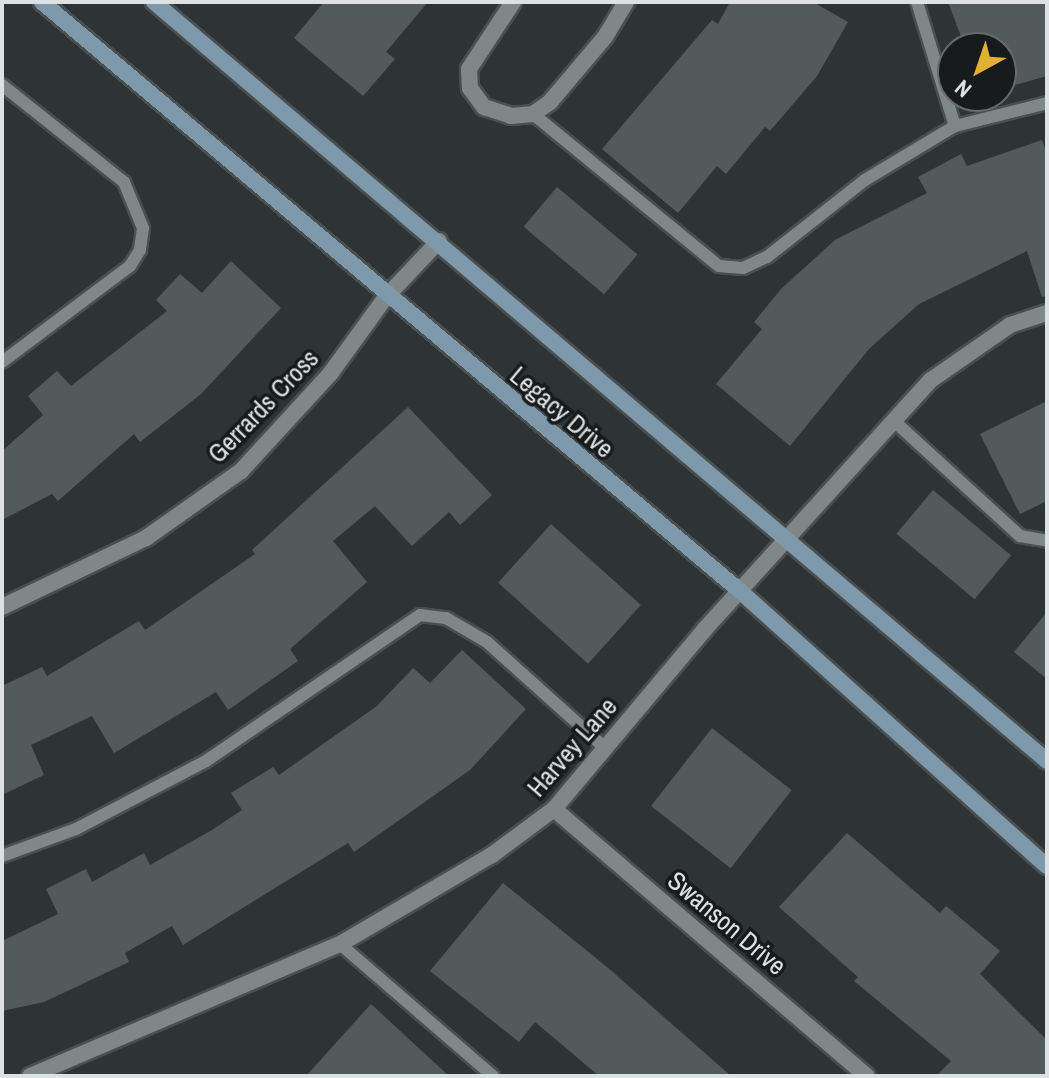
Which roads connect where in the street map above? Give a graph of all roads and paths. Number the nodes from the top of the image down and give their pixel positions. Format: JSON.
{"nodes":[{"id":1,"x":42,"y":2,"type":"edge"},
{"id":2,"x":154,"y":2,"type":"edge"},
{"id":3,"x":513,"y":2,"type":"edge"},
{"id":4,"x":626,"y":2,"type":"edge"},
{"id":5,"x":917,"y":2,"type":"edge"},
{"id":6,"x":2,"y":85,"type":"edge"},
{"id":7,"x":1047,"y":103,"type":"edge"},
{"id":8,"x":533,"y":114,"type":"junction"},
{"id":9,"x":955,"y":126,"type":"junction"},
{"id":10,"x":439,"y":241,"type":"junction"},
{"id":11,"x":386,"y":297,"type":"junction"},
{"id":12,"x":1047,"y":313,"type":"edge"},
{"id":13,"x":2,"y":362,"type":"edge"},
{"id":14,"x":894,"y":421,"type":"junction"},
{"id":15,"x":787,"y":539,"type":"junction"},
{"id":16,"x":1047,"y":541,"type":"edge"},
{"id":17,"x":740,"y":591,"type":"junction"},
{"id":18,"x":2,"y":607,"type":"edge"},
{"id":19,"x":605,"y":748,"type":"junction"},
{"id":20,"x":1047,"y":761,"type":"edge"},
{"id":21,"x":554,"y":809,"type":"junction"},
{"id":22,"x":2,"y":856,"type":"edge"},
{"id":23,"x":1047,"y":866,"type":"edge"},
{"id":24,"x":340,"y":944,"type":"junction"},
{"id":25,"x":30,"y":1076,"type":"edge"},
{"id":26,"x":493,"y":1076,"type":"edge"},
{"id":27,"x":867,"y":1076,"type":"edge"}],
"edges":[{"from":1,"to":11,"type":"main road","name":"Legacy Drive"},
{"from":2,"to":10,"type":"main road","name":"Legacy Drive"},
{"from":3,"to":8,"type":"street"},
{"from":4,"to":8,"type":"street"},
{"from":5,"to":9,"type":"lane"},
{"from":6,"to":13,"type":"lane"},
{"from":7,"to":9,"type":"lane"},
{"from":8,"to":9,"type":"lane"},
{"from":10,"to":11,"type":"street","name":"Gerrards Cross"},
{"from":10,"to":15,"type":"main road","name":"Legacy Drive"},
{"from":11,"to":17,"type":"main road","name":"Legacy Drive"},
{"from":11,"to":18,"type":"street","name":"Gerrards Cross"},
{"from":12,"to":14,"type":"street","name":"Harvey Lane"},
{"from":14,"to":15,"type":"street","name":"Harvey Lane"},
{"from":14,"to":16,"type":"lane"},
{"from":15,"to":17,"type":"street","name":"Harvey Lane"},
{"from":15,"to":20,"type":"main road","name":"Legacy Drive"},
{"from":17,"to":19,"type":"street","name":"Harvey Lane"},
{"from":17,"to":23,"type":"main road","name":"Legacy Drive"},
{"from":19,"to":21,"type":"street","name":"Harvey Lane"},
{"from":19,"to":22,"type":"lane"},
{"from":21,"to":24,"type":"street","name":"Harvey Lane"},
{"from":21,"to":27,"type":"street","name":"Swanson Drive"},
{"from":24,"to":25,"type":"street","name":"Harvey Lane"},
{"from":24,"to":26,"type":"lane"}]}
